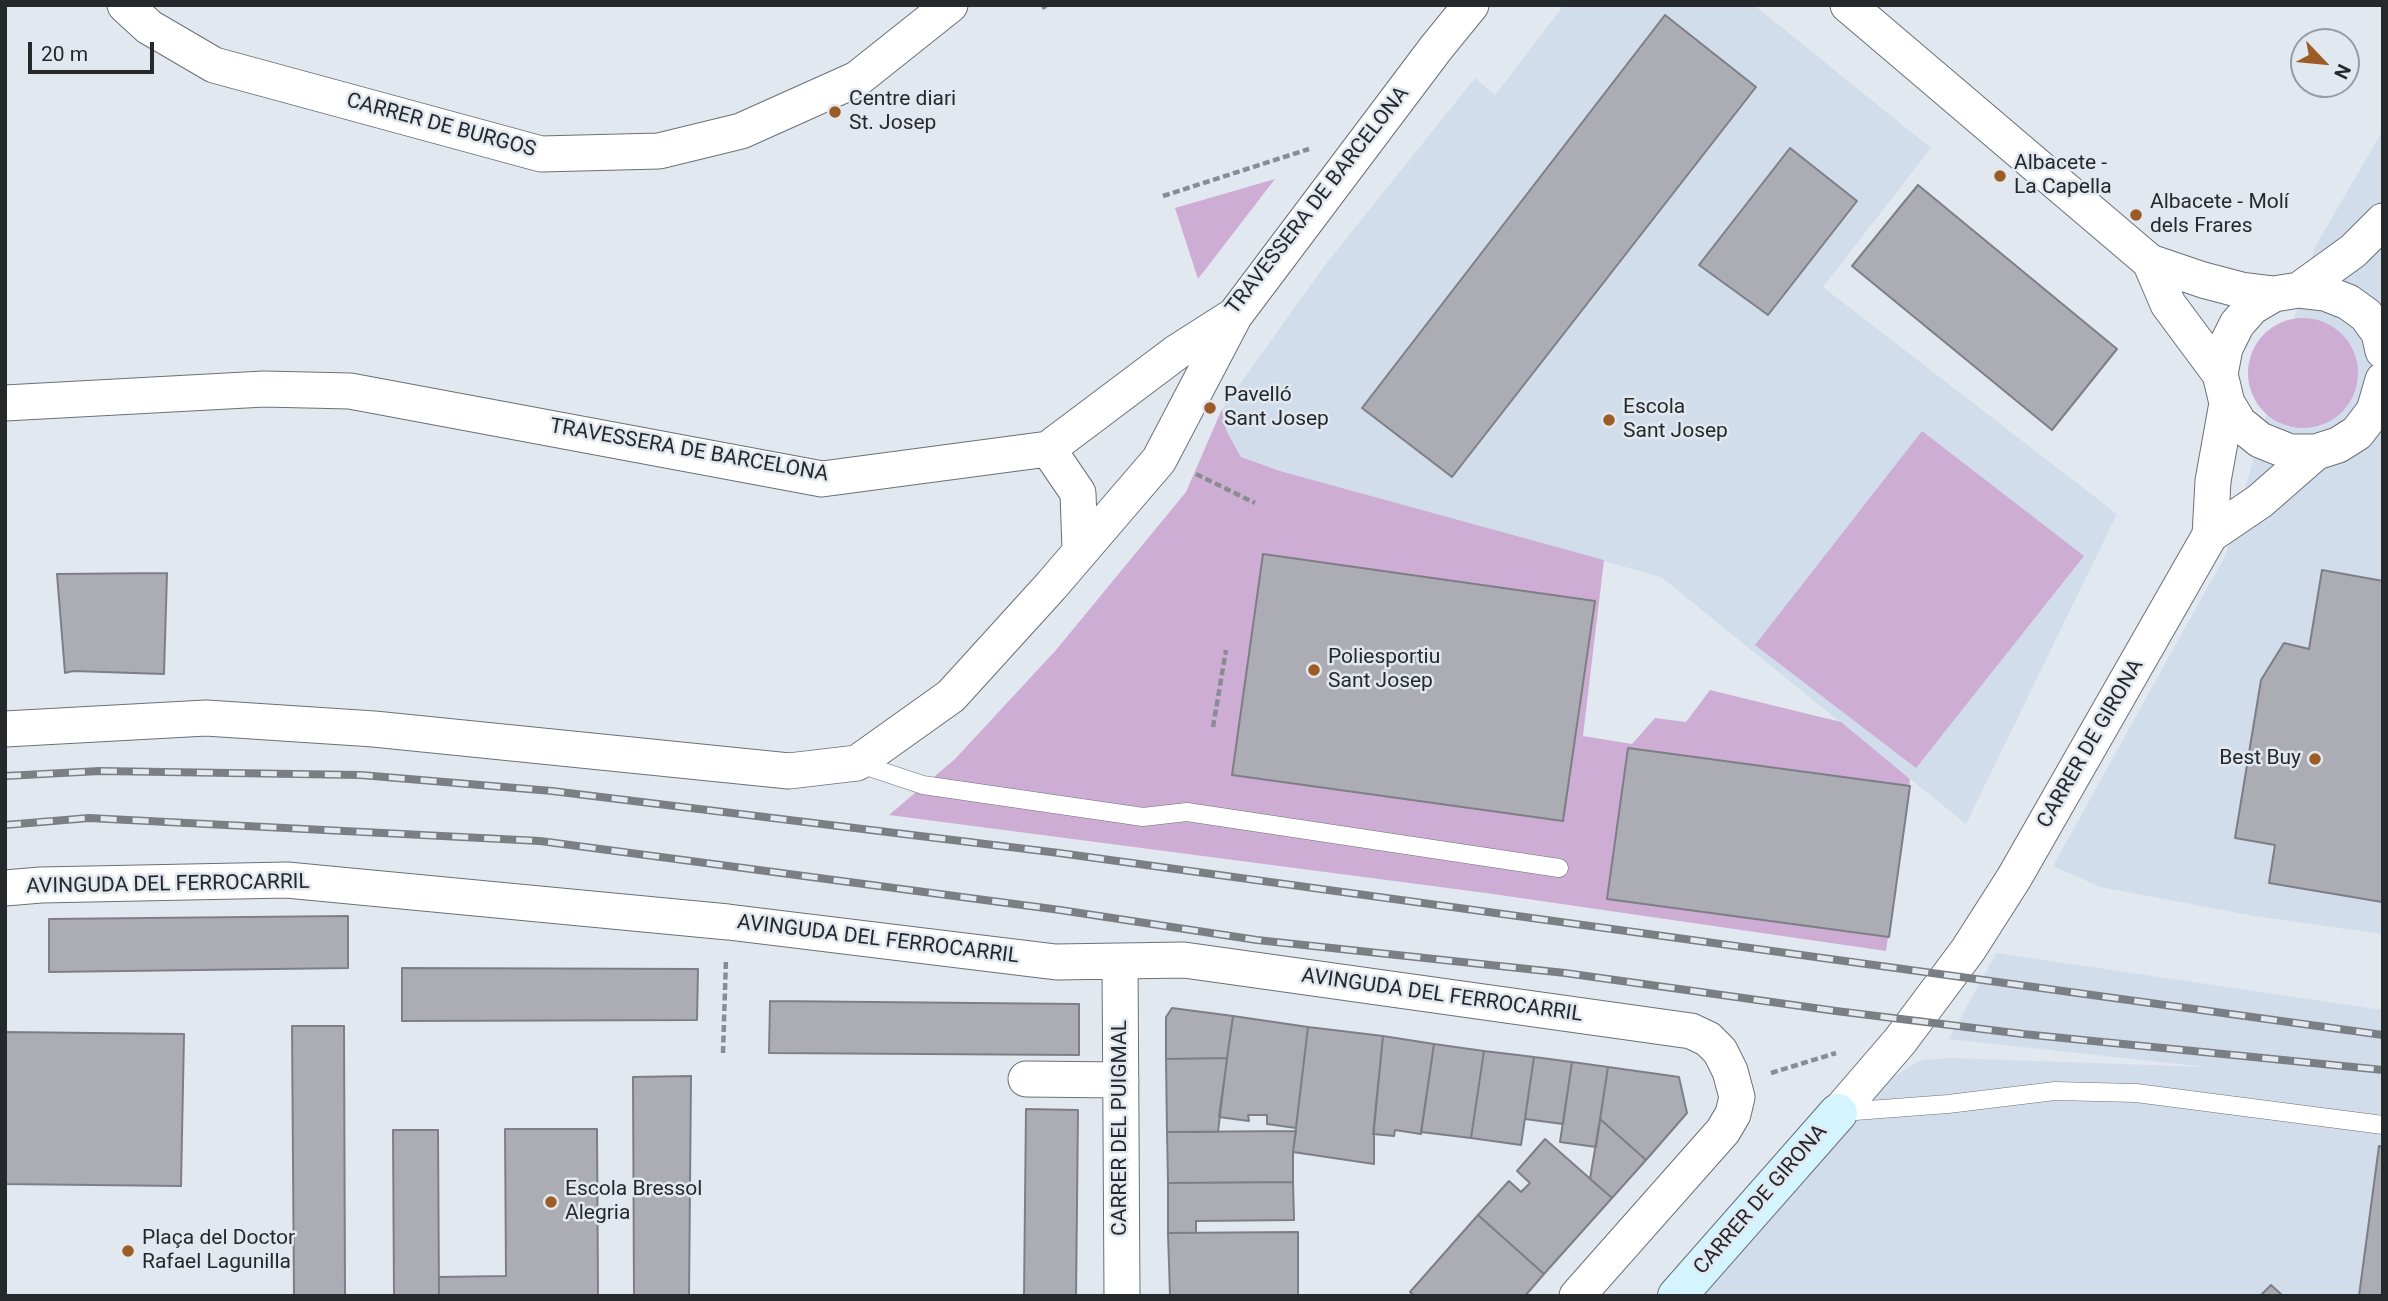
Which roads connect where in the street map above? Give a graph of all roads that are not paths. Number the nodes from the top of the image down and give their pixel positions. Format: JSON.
{"nodes":[{"id":1,"x":125,"y":5,"type":"edge"},
{"id":2,"x":950,"y":5,"type":"edge"},
{"id":3,"x":1471,"y":5,"type":"edge"},
{"id":4,"x":1848,"y":5,"type":"edge"},
{"id":5,"x":2383,"y":221,"type":"edge"},
{"id":6,"x":2150,"y":262,"type":"junction"},
{"id":7,"x":2287,"y":292,"type":"junction"},
{"id":8,"x":2383,"y":295,"type":"edge"},
{"id":9,"x":1235,"y":315,"type":"junction"},
{"id":10,"x":2382,"y":340,"type":"edge"},
{"id":11,"x":2383,"y":380,"type":"edge"},
{"id":12,"x":2223,"y":389,"type":"junction"},
{"id":13,"x":5,"y":403,"type":"edge"},
{"id":14,"x":2370,"y":429,"type":"edge"},
{"id":15,"x":1048,"y":449,"type":"junction"},
{"id":16,"x":2316,"y":453,"type":"junction"},
{"id":17,"x":2210,"y":535,"type":"junction"},
{"id":18,"x":1080,"y":549,"type":"junction"},
{"id":19,"x":5,"y":729,"type":"edge"},
{"id":20,"x":857,"y":763,"type":"junction"},
{"id":21,"x":1559,"y":868,"type":"dead end"},
{"id":22,"x":5,"y":888,"type":"edge"},
{"id":23,"x":1120,"y":961,"type":"junction"},
{"id":24,"x":1026,"y":1079,"type":"dead end"},
{"id":25,"x":1121,"y":1080,"type":"junction"},
{"id":26,"x":1838,"y":1113,"type":"junction"},
{"id":27,"x":2383,"y":1125,"type":"edge"},
{"id":28,"x":1122,"y":1296,"type":"edge"},
{"id":29,"x":1577,"y":1296,"type":"edge"},
{"id":30,"x":1677,"y":1296,"type":"edge"}],
"edges":[{"from":1,"to":2,"type":"street","name":"CARRER DE BURGOS"},
{"from":3,"to":9,"type":"street","name":"TRAVESSERA DE BARCELONA"},
{"from":4,"to":6,"type":"street"},
{"from":5,"to":7,"type":"street","name":"CARRER DE GIRONA"},
{"from":6,"to":7,"type":"street"},
{"from":6,"to":12,"type":"street"},
{"from":7,"to":10,"type":"street"},
{"from":7,"to":12,"type":"street","name":"CARRER DE GIRONA"},
{"from":8,"to":10,"type":"street"},
{"from":9,"to":15,"type":"street","name":"TRAVESSERA DE BARCELONA"},
{"from":9,"to":18,"type":"street"},
{"from":11,"to":14,"type":"street","name":"CARRER DE GIRONA"},
{"from":12,"to":16,"type":"street"},
{"from":12,"to":17,"type":"street","name":"CARRER DE GIRONA"},
{"from":13,"to":15,"type":"street","name":"TRAVESSERA DE BARCELONA"},
{"from":14,"to":16,"type":"street","name":"CARRER DE GIRONA"},
{"from":15,"to":18,"type":"street"},
{"from":16,"to":17,"type":"street","name":"CARRER DE GIRONA"},
{"from":17,"to":26,"type":"street","name":"CARRER DE GIRONA"},
{"from":18,"to":20,"type":"street"},
{"from":19,"to":20,"type":"street"},
{"from":20,"to":21,"type":"lane"},
{"from":22,"to":23,"type":"street","name":"AVINGUDA DEL FERROCARRIL"},
{"from":23,"to":25,"type":"street","name":"CARRER DEL PUIGMAL"},
{"from":23,"to":29,"type":"street","name":"AVINGUDA DEL FERROCARRIL"},
{"from":24,"to":25,"type":"street"},
{"from":25,"to":28,"type":"street","name":"CARRER DEL PUIGMAL"},
{"from":26,"to":27,"type":"lane"},
{"from":26,"to":30,"type":"street","name":"CARRER DE GIRONA"}]}
